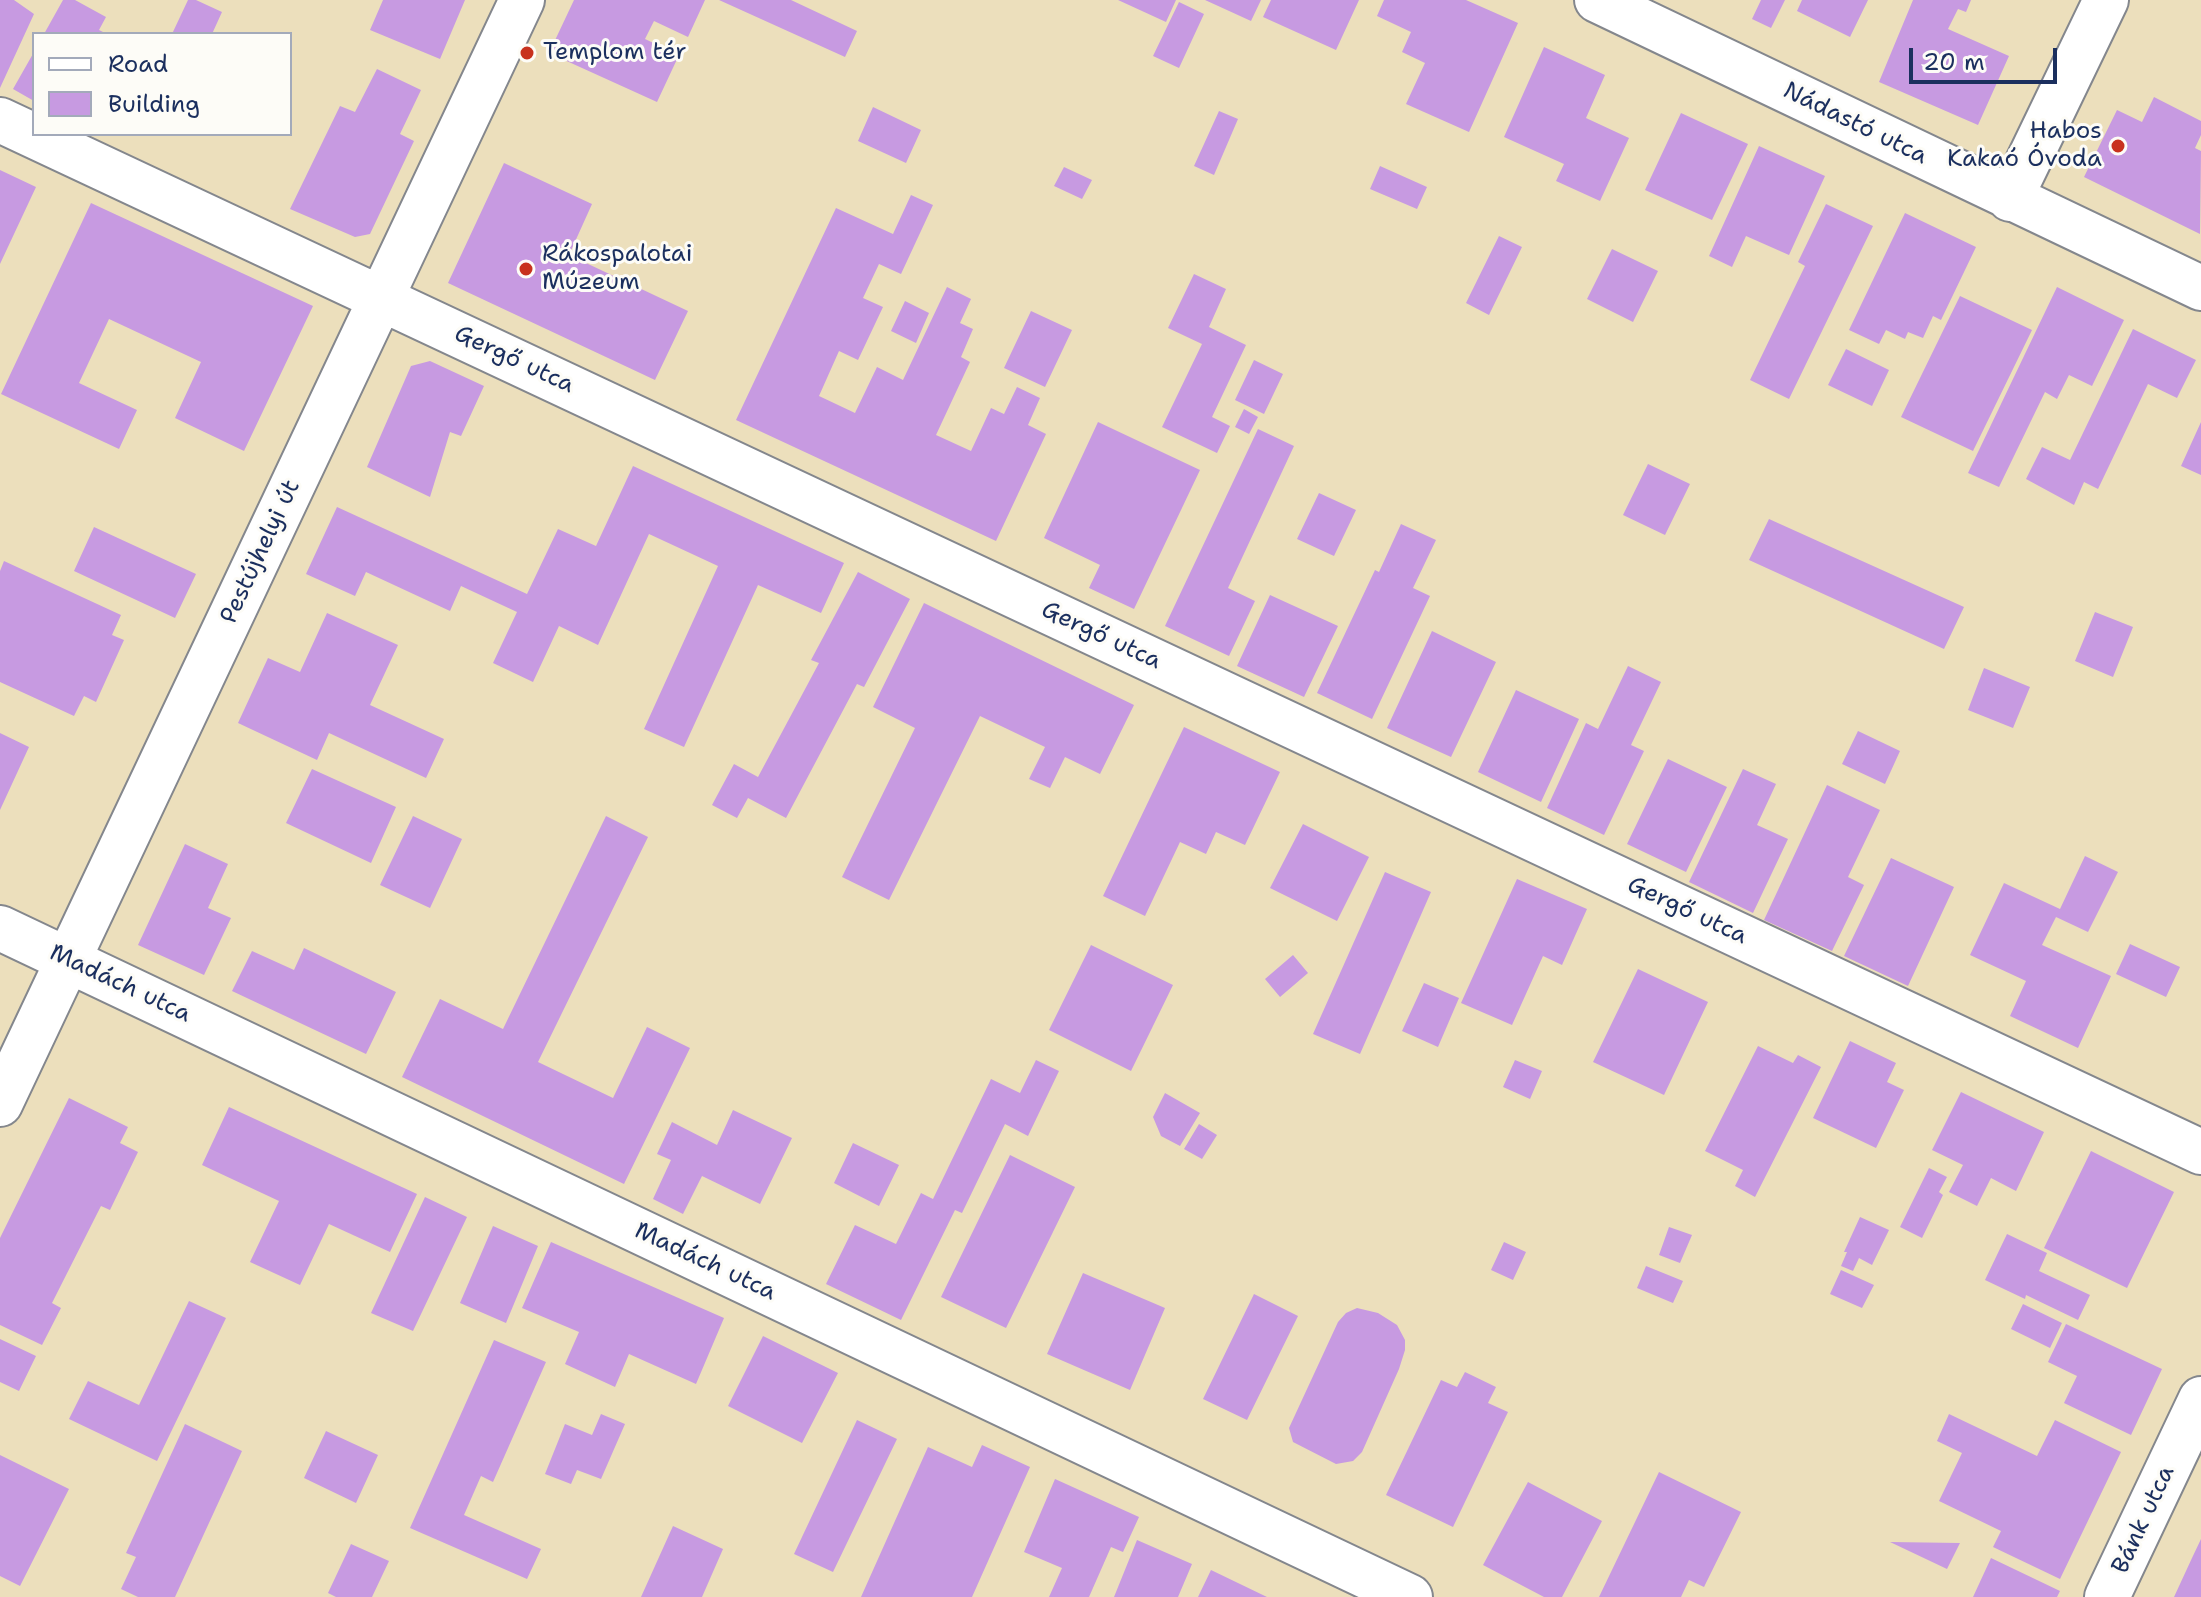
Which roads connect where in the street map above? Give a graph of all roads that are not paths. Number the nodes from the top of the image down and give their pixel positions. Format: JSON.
{"nodes":[{"id":1,"x":522,"y":0,"type":"edge"},
{"id":2,"x":1597,"y":0,"type":"edge"},
{"id":3,"x":2106,"y":0,"type":"edge"},
{"id":4,"x":0,"y":120,"type":"edge"},
{"id":5,"x":32,"y":135,"type":"edge"},
{"id":6,"x":34,"y":136,"type":"edge"},
{"id":7,"x":2010,"y":199,"type":"junction"},
{"id":8,"x":2201,"y":288,"type":"edge"},
{"id":9,"x":381,"y":298,"type":"junction"},
{"id":10,"x":0,"y":928,"type":"edge"},
{"id":11,"x":68,"y":960,"type":"junction"},
{"id":12,"x":0,"y":1104,"type":"edge"},
{"id":13,"x":2201,"y":1152,"type":"edge"},
{"id":14,"x":2201,"y":1399,"type":"edge"},
{"id":15,"x":1410,"y":1597,"type":"edge"},
{"id":16,"x":2107,"y":1597,"type":"edge"}],
"edges":[{"from":1,"to":9,"type":"street","name":"Pestújhelyi út"},
{"from":2,"to":7,"type":"street","name":"Nádastó utca"},
{"from":3,"to":7,"type":"street"},
{"from":4,"to":5,"type":"street","name":"Gergő utca"},
{"from":6,"to":9,"type":"street","name":"Gergő utca"},
{"from":7,"to":8,"type":"street","name":"Nádastó utca"},
{"from":9,"to":11,"type":"street","name":"Pestújhelyi út"},
{"from":9,"to":13,"type":"street","name":"Gergő utca"},
{"from":10,"to":11,"type":"street","name":"Madách utca"},
{"from":11,"to":12,"type":"street","name":"Pestújhelyi út"},
{"from":11,"to":15,"type":"street","name":"Madách utca"},
{"from":14,"to":16,"type":"street","name":"Bánk utca"}]}
